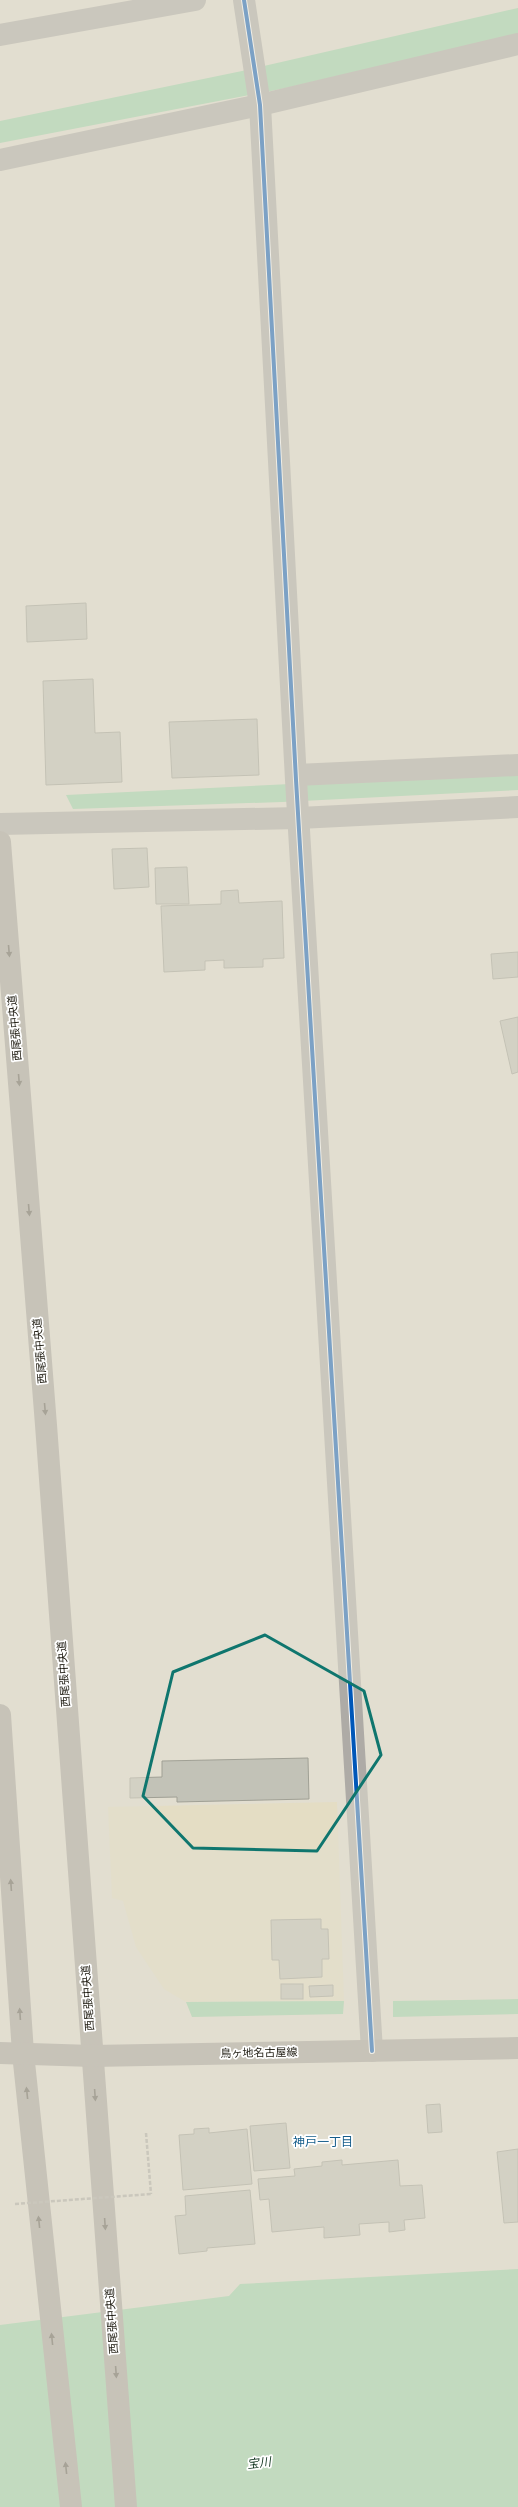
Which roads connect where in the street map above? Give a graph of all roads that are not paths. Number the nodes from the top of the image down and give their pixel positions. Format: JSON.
{"nodes":[{"id":1,"x":195,"y":0,"type":"edge"},
{"id":2,"x":244,"y":0,"type":"edge"},
{"id":3,"x":0,"y":35,"type":"edge"},
{"id":4,"x":518,"y":44,"type":"edge"},
{"id":5,"x":260,"y":105,"type":"junction"},
{"id":6,"x":0,"y":160,"type":"edge"},
{"id":7,"x":518,"y":764,"type":"edge"},
{"id":8,"x":296,"y":777,"type":"junction"},
{"id":9,"x":518,"y":807,"type":"edge"},
{"id":10,"x":298,"y":813,"type":"junction"},
{"id":11,"x":0,"y":824,"type":"edge"},
{"id":12,"x":0,"y":842,"type":"edge"},
{"id":13,"x":0,"y":1715,"type":"edge"},
{"id":14,"x":518,"y":2048,"type":"edge"},
{"id":15,"x":372,"y":2051,"type":"junction"},
{"id":16,"x":0,"y":2053,"type":"edge"},
{"id":17,"x":23,"y":2053,"type":"junction"},
{"id":18,"x":92,"y":2056,"type":"junction"},
{"id":19,"x":71,"y":2507,"type":"edge"},
{"id":20,"x":126,"y":2507,"type":"edge"}],
"edges":[{"from":1,"to":3,"type":"street"},
{"from":2,"to":5,"type":"street"},
{"from":4,"to":5,"type":"street"},
{"from":5,"to":6,"type":"street"},
{"from":5,"to":8,"type":"street"},
{"from":7,"to":8,"type":"street"},
{"from":8,"to":10,"type":"street"},
{"from":9,"to":10,"type":"street"},
{"from":10,"to":11,"type":"street"},
{"from":10,"to":15,"type":"street"},
{"from":12,"to":18,"type":"main road","name":"西尾張中央道","one_way":true},
{"from":17,"to":13,"type":"main road","one_way":true},
{"from":14,"to":15,"type":"main road","name":"鳥ヶ地名古屋線"},
{"from":15,"to":18,"type":"main road","name":"鳥ヶ地名古屋線"},
{"from":16,"to":17,"type":"main road","name":"鳥ヶ地名古屋線"},
{"from":17,"to":18,"type":"main road","name":"鳥ヶ地名古屋線"},
{"from":19,"to":17,"type":"main road","one_way":true},
{"from":18,"to":20,"type":"main road","name":"西尾張中央道","one_way":true}]}
